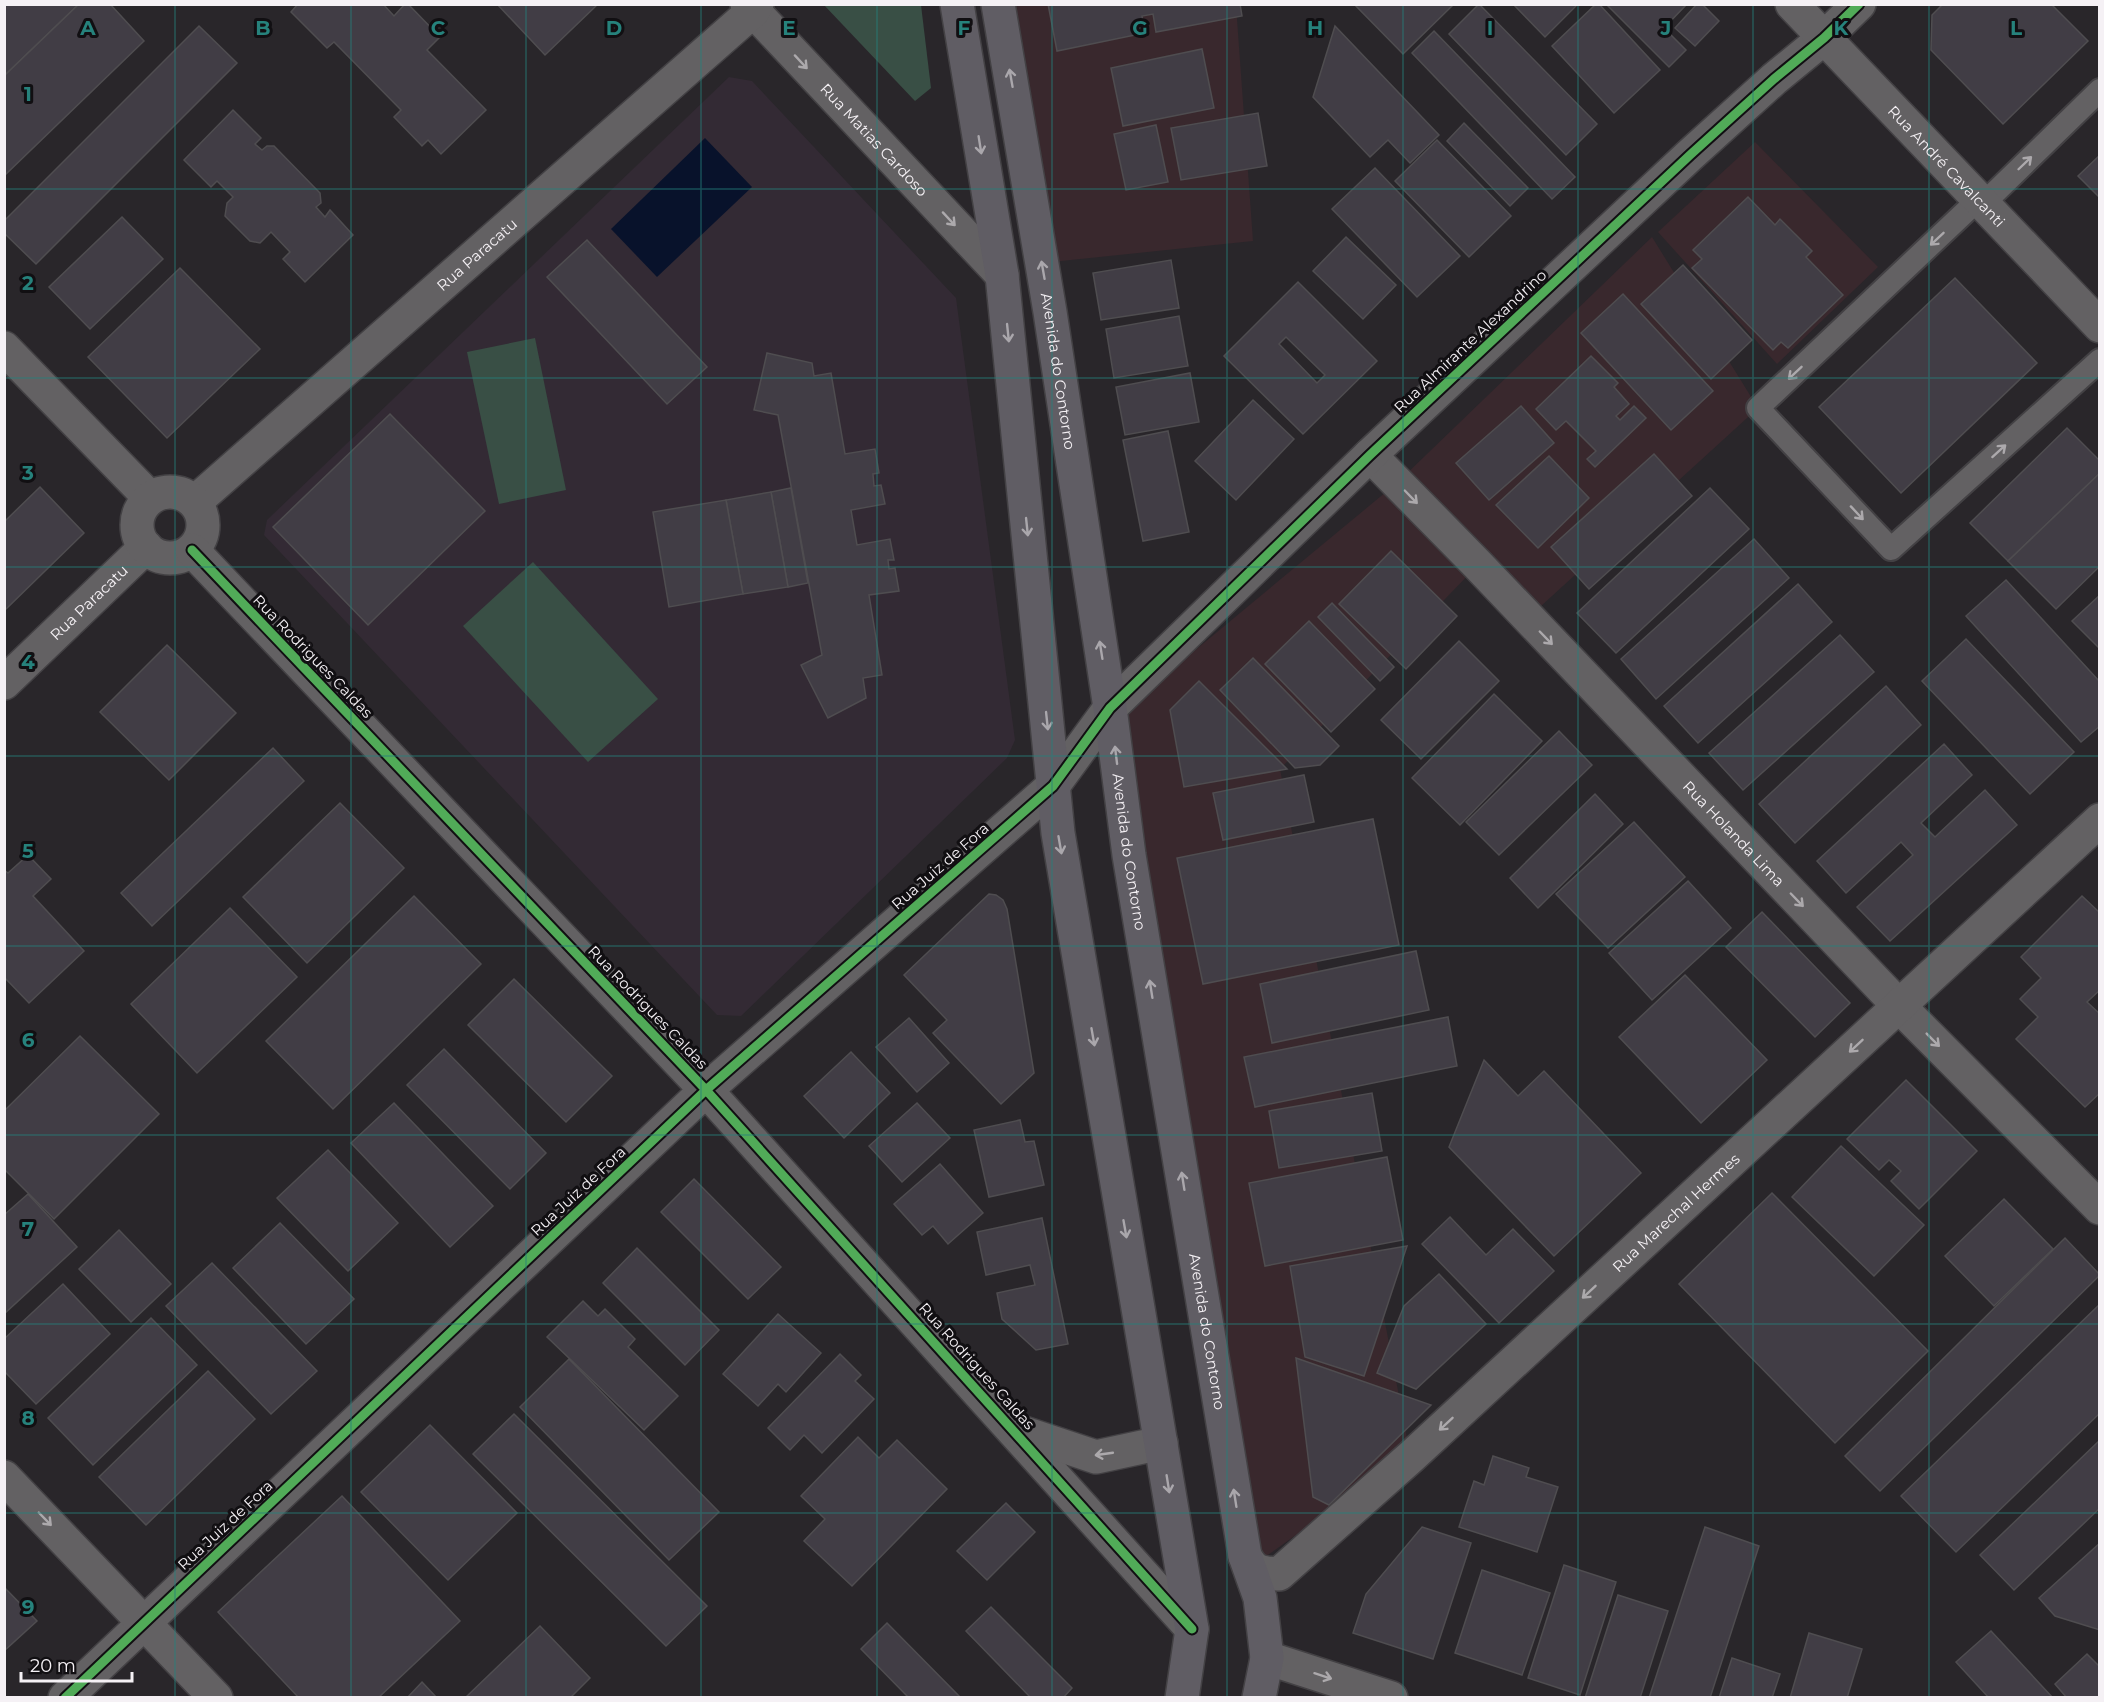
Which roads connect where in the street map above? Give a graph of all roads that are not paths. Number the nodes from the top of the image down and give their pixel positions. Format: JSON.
{"nodes":[{"id":1,"x":957,"y":4,"type":"edge"},
{"id":2,"x":998,"y":4,"type":"edge"},
{"id":3,"x":1792,"y":4,"type":"edge"},
{"id":4,"x":1859,"y":4,"type":"edge"},
{"id":5,"x":752,"y":7,"type":"edge"},
{"id":6,"x":1824,"y":38,"type":"junction"},
{"id":7,"x":2100,"y":90,"type":"edge"},
{"id":8,"x":1981,"y":201,"type":"junction"},
{"id":9,"x":1002,"y":275,"type":"junction"},
{"id":10,"x":2100,"y":326,"type":"edge"},
{"id":11,"x":4,"y":348,"type":"edge"},
{"id":12,"x":2100,"y":360,"type":"edge"},
{"id":13,"x":1370,"y":455,"type":"junction"},
{"id":14,"x":150,"y":498,"type":"junction"},
{"id":15,"x":195,"y":502,"type":"junction"},
{"id":16,"x":146,"y":548,"type":"junction"},
{"id":17,"x":192,"y":550,"type":"junction"},
{"id":18,"x":4,"y":683,"type":"edge"},
{"id":19,"x":1110,"y":708,"type":"junction"},
{"id":20,"x":1053,"y":786,"type":"junction"},
{"id":21,"x":2100,"y":820,"type":"edge"},
{"id":22,"x":1899,"y":1006,"type":"junction"},
{"id":23,"x":706,"y":1090,"type":"junction"},
{"id":24,"x":2100,"y":1208,"type":"edge"},
{"id":25,"x":1013,"y":1429,"type":"junction"},
{"id":26,"x":1161,"y":1443,"type":"junction"},
{"id":27,"x":4,"y":1477,"type":"edge"},
{"id":28,"x":1245,"y":1556,"type":"junction"},
{"id":29,"x":144,"y":1622,"type":"junction"},
{"id":30,"x":1192,"y":1629,"type":"junction"},
{"id":31,"x":1267,"y":1658,"type":"junction"},
{"id":32,"x":65,"y":1698,"type":"edge"},
{"id":33,"x":216,"y":1698,"type":"edge"},
{"id":34,"x":1182,"y":1698,"type":"edge"},
{"id":35,"x":1259,"y":1698,"type":"edge"},
{"id":36,"x":1391,"y":1698,"type":"edge"}],
"edges":[{"from":1,"to":9,"type":"main road","one_way":true},
{"from":19,"to":2,"type":"main road","name":"Avenida do Contorno","one_way":true},
{"from":3,"to":6,"type":"street","name":"Rua André Cavalcanti"},
{"from":4,"to":6,"type":"street","name":"Rua Almirante Alexandrino"},
{"from":5,"to":9,"type":"street","name":"Rua Matias Cardoso","one_way":true},
{"from":5,"to":15,"type":"street","name":"Rua Paracatu"},
{"from":6,"to":8,"type":"street","name":"Rua André Cavalcanti"},
{"from":6,"to":13,"type":"street","name":"Rua Almirante Alexandrino"},
{"from":8,"to":7,"type":"lane","one_way":true},
{"from":8,"to":10,"type":"street","name":"Rua André Cavalcanti"},
{"from":8,"to":12,"type":"lane","one_way":true},
{"from":9,"to":20,"type":"main road","one_way":true},
{"from":11,"to":14,"type":"street"},
{"from":13,"to":19,"type":"street","name":"Rua Almirante Alexandrino"},
{"from":13,"to":22,"type":"street","name":"Rua Holanda Lima","one_way":true},
{"from":14,"to":15,"type":"street"},
{"from":14,"to":16,"type":"street"},
{"from":15,"to":17,"type":"street"},
{"from":16,"to":17,"type":"street"},
{"from":16,"to":18,"type":"street","name":"Rua Paracatu"},
{"from":17,"to":23,"type":"street","name":"Rua Rodrigues Caldas"},
{"from":19,"to":20,"type":"street","name":"Rua Juiz de Fora"},
{"from":28,"to":19,"type":"main road","name":"Avenida do Contorno","one_way":true},
{"from":20,"to":23,"type":"street","name":"Rua Juiz de Fora"},
{"from":20,"to":26,"type":"main road","one_way":true},
{"from":21,"to":22,"type":"street","name":"Rua Marechal Hermes"},
{"from":22,"to":24,"type":"street","name":"Rua Holanda Lima","one_way":true},
{"from":22,"to":28,"type":"street","name":"Rua Marechal Hermes","one_way":true},
{"from":23,"to":25,"type":"street","name":"Rua Rodrigues Caldas"},
{"from":23,"to":29,"type":"street","name":"Rua Juiz de Fora"},
{"from":26,"to":25,"type":"street","name":"Rua Rodrigues Caldas","one_way":true},
{"from":25,"to":30,"type":"street","name":"Rua Rodrigues Caldas"},
{"from":26,"to":30,"type":"main road","one_way":true},
{"from":27,"to":29,"type":"street","one_way":true},
{"from":28,"to":31,"type":"main road","name":"Avenida do Contorno"},
{"from":29,"to":32,"type":"street","name":"Rua Juiz de Fora"},
{"from":29,"to":33,"type":"street"},
{"from":30,"to":34,"type":"main road"},
{"from":31,"to":35,"type":"main road","name":"Avenida do Contorno"},
{"from":31,"to":36,"type":"street","one_way":true}]}
